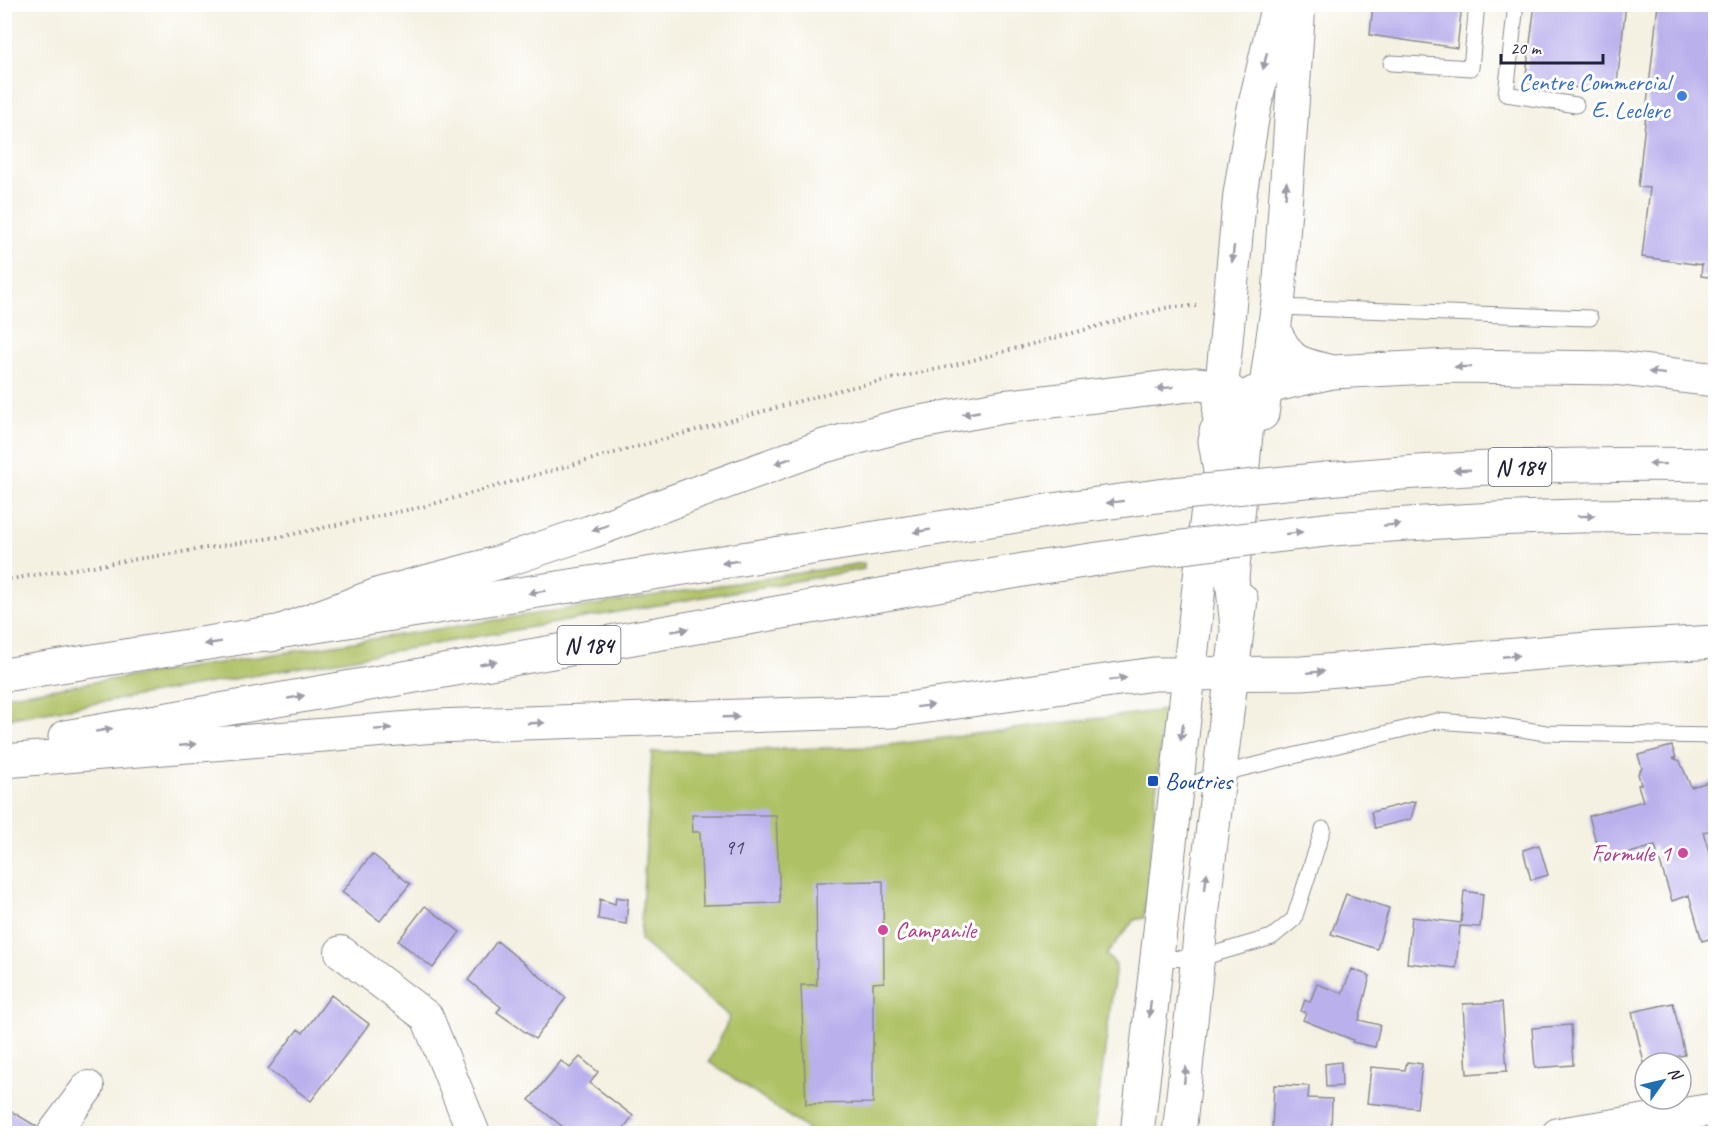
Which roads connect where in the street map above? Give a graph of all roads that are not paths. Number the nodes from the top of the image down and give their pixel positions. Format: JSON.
{"nodes":[{"id":1,"x":1278,"y":4,"type":"edge"},
{"id":2,"x":1299,"y":4,"type":"edge"},
{"id":3,"x":1477,"y":4,"type":"edge"},
{"id":4,"x":1516,"y":4,"type":"edge"},
{"id":5,"x":1391,"y":63,"type":"dead end"},
{"id":6,"x":1576,"y":105,"type":"dead end"},
{"id":7,"x":1590,"y":318,"type":"dead end"},
{"id":8,"x":1276,"y":320,"type":"junction"},
{"id":9,"x":1332,"y":372,"type":"junction"},
{"id":10,"x":1716,"y":380,"type":"edge"},
{"id":11,"x":1243,"y":392,"type":"junction"},
{"id":12,"x":1216,"y":436,"type":"junction"},
{"id":13,"x":1716,"y":465,"type":"edge"},
{"id":14,"x":1716,"y":517,"type":"edge"},
{"id":15,"x":271,"y":635,"type":"junction"},
{"id":16,"x":1716,"y":642,"type":"edge"},
{"id":17,"x":1240,"y":656,"type":"junction"},
{"id":18,"x":1189,"y":674,"type":"junction"},
{"id":19,"x":4,"y":675,"type":"edge"},
{"id":20,"x":1716,"y":736,"type":"edge"},
{"id":21,"x":4,"y":747,"type":"edge"},
{"id":22,"x":4,"y":761,"type":"edge"},
{"id":23,"x":1219,"y":774,"type":"junction"},
{"id":24,"x":1174,"y":795,"type":"junction"},
{"id":25,"x":1323,"y":829,"type":"dead end"},
{"id":26,"x":341,"y":952,"type":"dead end"},
{"id":27,"x":1155,"y":958,"type":"junction"},
{"id":28,"x":1197,"y":959,"type":"junction"},
{"id":29,"x":88,"y":1087,"type":"dead end"},
{"id":30,"x":1716,"y":1109,"type":"edge"},
{"id":31,"x":53,"y":1134,"type":"edge"},
{"id":32,"x":474,"y":1134,"type":"edge"},
{"id":33,"x":1137,"y":1134,"type":"edge"},
{"id":34,"x":1179,"y":1134,"type":"edge"},
{"id":35,"x":1558,"y":1134,"type":"edge"}],
"edges":[{"from":1,"to":11,"type":"main road","one_way":true},
{"from":8,"to":2,"type":"main road","one_way":true},
{"from":3,"to":5,"type":"lane"},
{"from":4,"to":6,"type":"lane"},
{"from":7,"to":8,"type":"lane"},
{"from":8,"to":9,"type":"main road"},
{"from":8,"to":11,"type":"main road"},
{"from":10,"to":9,"type":"main road","one_way":true},
{"from":9,"to":11,"type":"main road"},
{"from":11,"to":12,"type":"main road"},
{"from":11,"to":15,"type":"main road","one_way":true},
{"from":11,"to":17,"type":"main road"},
{"from":12,"to":17,"type":"main road"},
{"from":12,"to":18,"type":"main road"},
{"from":13,"to":15,"type":"main road","number":"N 184","one_way":true,"bridge":true},
{"from":21,"to":14,"type":"main road","number":"N 184","one_way":true,"bridge":true},
{"from":15,"to":19,"type":"main road","number":"N 184","one_way":true},
{"from":17,"to":16,"type":"main road","one_way":true},
{"from":17,"to":18,"type":"main road"},
{"from":17,"to":23,"type":"main road"},
{"from":22,"to":18,"type":"main road","one_way":true},
{"from":18,"to":24,"type":"main road","one_way":true},
{"from":20,"to":23,"type":"lane"},
{"from":23,"to":24,"type":"lane"},
{"from":28,"to":23,"type":"main road","one_way":true},
{"from":24,"to":27,"type":"main road"},
{"from":25,"to":28,"type":"lane"},
{"from":26,"to":32,"type":"street"},
{"from":27,"to":28,"type":"lane"},
{"from":27,"to":33,"type":"main road","one_way":true},
{"from":34,"to":28,"type":"main road","one_way":true},
{"from":29,"to":31,"type":"street"},
{"from":30,"to":35,"type":"street"}]}
